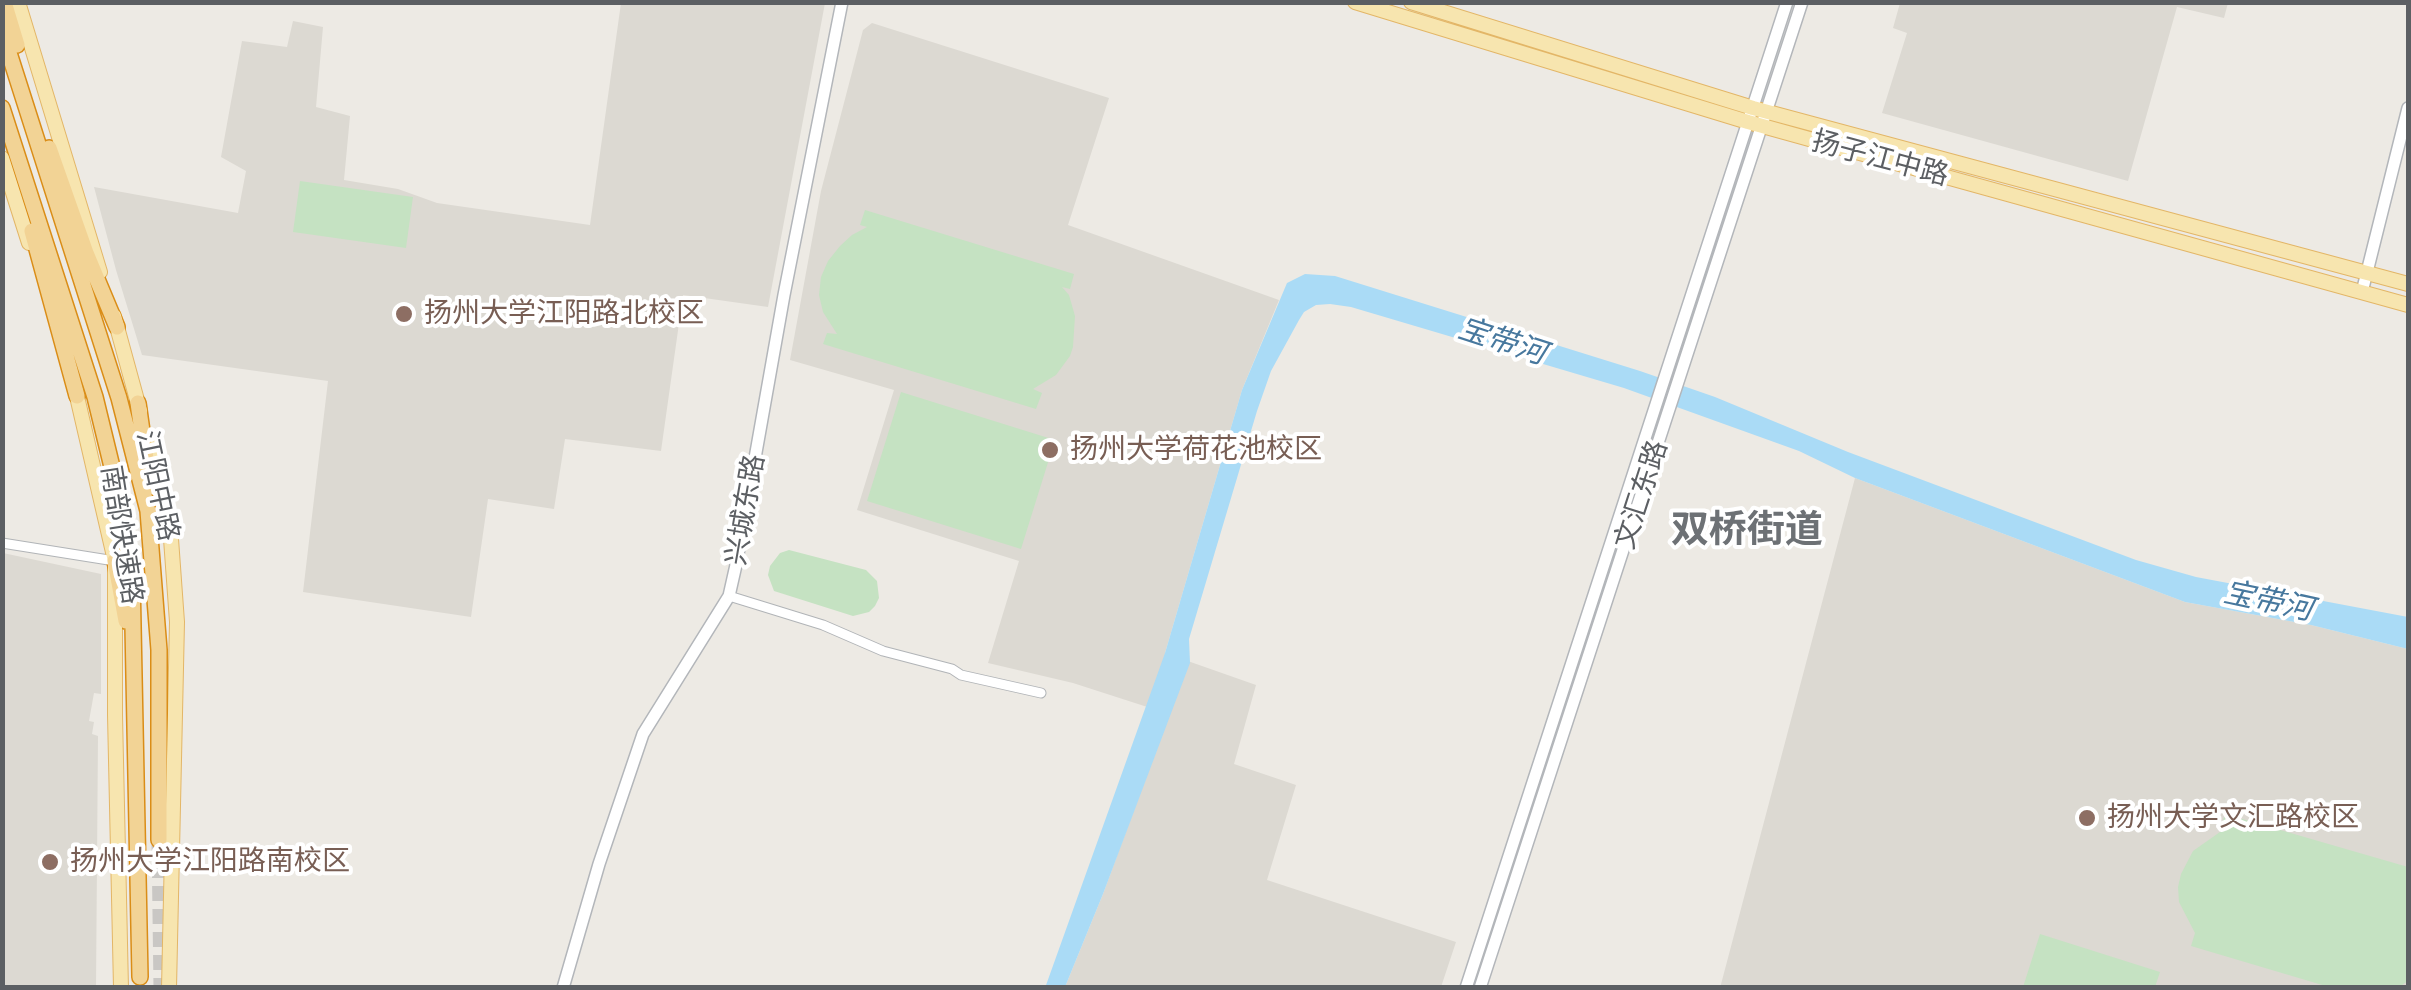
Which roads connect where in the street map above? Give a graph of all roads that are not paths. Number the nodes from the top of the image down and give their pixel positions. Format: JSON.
{"nodes":[{"id":1,"x":4,"y":2,"type":"edge"},
{"id":2,"x":18,"y":2,"type":"edge"},
{"id":3,"x":842,"y":2,"type":"edge"},
{"id":4,"x":1355,"y":2,"type":"edge"},
{"id":5,"x":1411,"y":2,"type":"edge"},
{"id":6,"x":1786,"y":2,"type":"edge"},
{"id":7,"x":1802,"y":2,"type":"edge"},
{"id":8,"x":2,"y":32,"type":"edge"},
{"id":9,"x":2408,"y":108,"type":"edge"},
{"id":10,"x":4,"y":114,"type":"edge"},
{"id":11,"x":1758,"y":117,"type":"junction"},
{"id":12,"x":2,"y":158,"type":"edge"},
{"id":13,"x":2368,"y":272,"type":"junction"},
{"id":14,"x":2408,"y":284,"type":"edge"},
{"id":15,"x":2362,"y":292,"type":"junction"},
{"id":16,"x":2408,"y":304,"type":"edge"},
{"id":17,"x":117,"y":326,"type":"junction"},
{"id":18,"x":77,"y":396,"type":"junction"},
{"id":19,"x":138,"y":403,"type":"junction"},
{"id":20,"x":2,"y":543,"type":"edge"},
{"id":21,"x":115,"y":561,"type":"junction"},
{"id":22,"x":729,"y":596,"type":"junction"},
{"id":23,"x":159,"y":650,"type":"junction"},
{"id":24,"x":1041,"y":693,"type":"dead end"},
{"id":25,"x":138,"y":819,"type":"junction"},
{"id":26,"x":158,"y":840,"type":"tunnel mouth"},
{"id":27,"x":140,"y":977,"type":"dead end"},
{"id":28,"x":121,"y":988,"type":"edge"},
{"id":29,"x":169,"y":988,"type":"edge"},
{"id":30,"x":563,"y":988,"type":"edge"},
{"id":31,"x":1466,"y":988,"type":"edge"},
{"id":32,"x":1480,"y":988,"type":"edge"}],
"edges":[{"from":1,"to":17,"type":"highway"},
{"from":2,"to":17,"type":"main road","name":"江阳中路"},
{"from":3,"to":22,"type":"main road","name":"兴城东路"},
{"from":4,"to":11,"type":"main road","name":"扬子江中路"},
{"from":5,"to":11,"type":"main road","name":"扬子江中路"},
{"from":6,"to":11,"type":"main road","name":"文汇东路"},
{"from":7,"to":11,"type":"main road","name":"文汇东路"},
{"from":8,"to":23,"type":"highway","name":"南部快速路"},
{"from":9,"to":13,"type":"main road"},
{"from":10,"to":18,"type":"highway"},
{"from":10,"to":25,"type":"highway","name":"南部快速路"},
{"from":11,"to":13,"type":"main road","name":"扬子江中路"},
{"from":11,"to":15,"type":"main road","name":"扬子江中路"},
{"from":11,"to":31,"type":"main road","name":"文汇东路"},
{"from":11,"to":32,"type":"main road","name":"文汇东路"},
{"from":12,"to":18,"type":"main road","name":"江阳中路"},
{"from":13,"to":14,"type":"main road","name":"扬子江中路"},
{"from":13,"to":15,"type":"main road"},
{"from":15,"to":16,"type":"main road","name":"扬子江中路"},
{"from":17,"to":19,"type":"main road","name":"江阳中路"},
{"from":18,"to":21,"type":"main road","name":"江阳中路"},
{"from":19,"to":23,"type":"highway"},
{"from":19,"to":29,"type":"main road","name":"江阳中路"},
{"from":20,"to":21,"type":"street"},
{"from":21,"to":25,"type":"highway"},
{"from":21,"to":28,"type":"main road","name":"江阳中路"},
{"from":22,"to":24,"type":"street"},
{"from":22,"to":30,"type":"main road","name":"兴城东路"},
{"from":23,"to":26,"type":"highway","name":"南部快速路"},
{"from":25,"to":27,"type":"highway","name":"南部快速路"}]}
